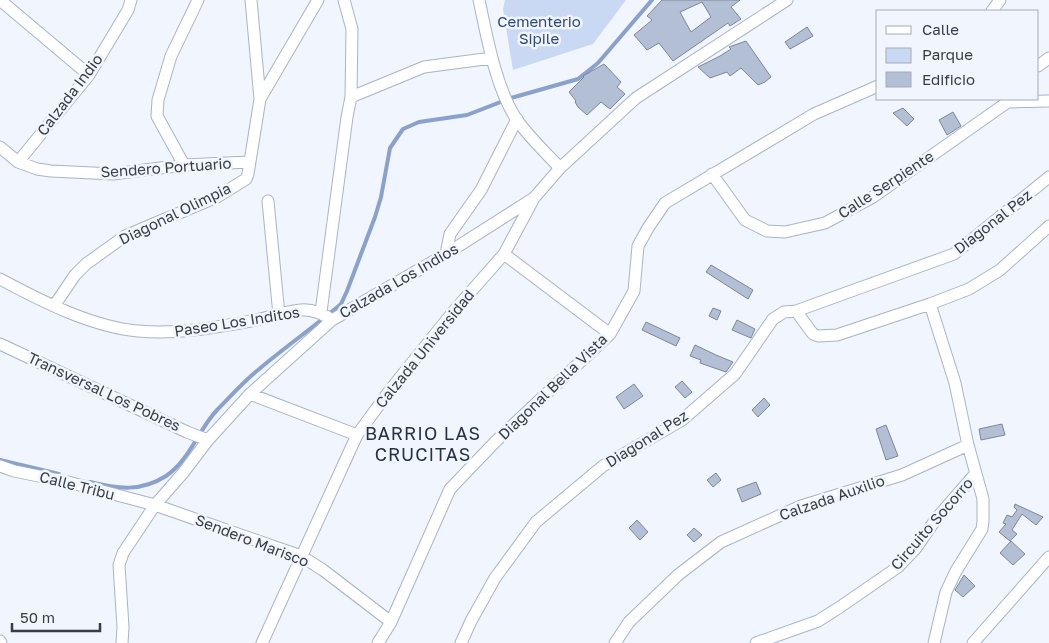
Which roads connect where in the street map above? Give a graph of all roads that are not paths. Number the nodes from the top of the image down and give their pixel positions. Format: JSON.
{"nodes":[{"id":1,"x":0,"y":0,"type":"edge"},
{"id":2,"x":130,"y":0,"type":"edge"},
{"id":3,"x":198,"y":0,"type":"edge"},
{"id":4,"x":251,"y":0,"type":"edge"},
{"id":5,"x":318,"y":0,"type":"edge"},
{"id":6,"x":344,"y":0,"type":"edge"},
{"id":7,"x":479,"y":0,"type":"edge"},
{"id":8,"x":787,"y":0,"type":"edge"},
{"id":9,"x":492,"y":58,"type":"junction"},
{"id":10,"x":89,"y":75,"type":"junction"},
{"id":11,"x":876,"y":87,"type":"edge"},
{"id":12,"x":351,"y":97,"type":"junction"},
{"id":13,"x":260,"y":99,"type":"junction"},
{"id":14,"x":1010,"y":100,"type":"edge"},
{"id":15,"x":1049,"y":101,"type":"edge"},
{"id":16,"x":517,"y":119,"type":"junction"},
{"id":17,"x":0,"y":147,"type":"edge"},
{"id":18,"x":18,"y":162,"type":"junction"},
{"id":19,"x":249,"y":162,"type":"junction"},
{"id":20,"x":184,"y":166,"type":"junction"},
{"id":21,"x":560,"y":168,"type":"junction"},
{"id":22,"x":712,"y":174,"type":"junction"},
{"id":23,"x":1049,"y":178,"type":"edge"},
{"id":24,"x":534,"y":198,"type":"junction"},
{"id":25,"x":268,"y":201,"type":"dead end"},
{"id":26,"x":1049,"y":226,"type":"edge"},
{"id":27,"x":446,"y":254,"type":"junction"},
{"id":28,"x":504,"y":254,"type":"junction"},
{"id":29,"x":0,"y":279,"type":"edge"},
{"id":30,"x":930,"y":304,"type":"junction"},
{"id":31,"x":54,"y":306,"type":"junction"},
{"id":32,"x":796,"y":311,"type":"junction"},
{"id":33,"x":321,"y":312,"type":"junction"},
{"id":34,"x":279,"y":315,"type":"junction"},
{"id":35,"x":332,"y":320,"type":"junction"},
{"id":36,"x":610,"y":334,"type":"junction"},
{"id":37,"x":0,"y":344,"type":"edge"},
{"id":38,"x":250,"y":394,"type":"junction"},
{"id":39,"x":357,"y":435,"type":"junction"},
{"id":40,"x":205,"y":438,"type":"junction"},
{"id":41,"x":968,"y":445,"type":"junction"},
{"id":42,"x":0,"y":466,"type":"edge"},
{"id":43,"x":976,"y":473,"type":"junction"},
{"id":44,"x":155,"y":505,"type":"junction"},
{"id":45,"x":301,"y":556,"type":"junction"},
{"id":46,"x":1049,"y":557,"type":"edge"},
{"id":47,"x":391,"y":622,"type":"junction"},
{"id":48,"x":122,"y":643,"type":"edge"},
{"id":49,"x":262,"y":643,"type":"edge"},
{"id":50,"x":378,"y":643,"type":"edge"},
{"id":51,"x":461,"y":643,"type":"edge"},
{"id":52,"x":615,"y":643,"type":"edge"},
{"id":53,"x":756,"y":643,"type":"edge"},
{"id":54,"x":934,"y":643,"type":"edge"},
{"id":55,"x":973,"y":643,"type":"edge"}],
"edges":[{"from":1,"to":10,"type":"street"},
{"from":2,"to":10,"type":"street","name":"Calzada Indio"},
{"from":3,"to":20,"type":"street"},
{"from":4,"to":13,"type":"street"},
{"from":5,"to":13,"type":"street","name":"Diagonal Olimpia"},
{"from":6,"to":12,"type":"street"},
{"from":7,"to":9,"type":"street"},
{"from":8,"to":21,"type":"street","name":"Calzada Los Indios"},
{"from":9,"to":12,"type":"street"},
{"from":9,"to":16,"type":"street"},
{"from":10,"to":18,"type":"street","name":"Calzada Indio"},
{"from":11,"to":22,"type":"street","name":"Diagonal Bella Vista"},
{"from":12,"to":33,"type":"street"},
{"from":13,"to":19,"type":"street","name":"Diagonal Olimpia"},
{"from":14,"to":15,"type":"street"},
{"from":14,"to":22,"type":"street","name":"Calle Serpiente"},
{"from":16,"to":21,"type":"street"},
{"from":16,"to":27,"type":"street"},
{"from":17,"to":18,"type":"street","name":"Sendero Portuario"},
{"from":18,"to":20,"type":"street","name":"Sendero Portuario"},
{"from":19,"to":20,"type":"street","name":"Sendero Portuario"},
{"from":19,"to":31,"type":"street","name":"Diagonal Olimpia"},
{"from":21,"to":24,"type":"street","name":"Calzada Los Indios"},
{"from":22,"to":36,"type":"street","name":"Diagonal Bella Vista"},
{"from":23,"to":32,"type":"street","name":"Diagonal Pez"},
{"from":24,"to":27,"type":"street","name":"Calzada Los Indios"},
{"from":24,"to":28,"type":"street","name":"Calzada Universidad"},
{"from":25,"to":34,"type":"street"},
{"from":26,"to":30,"type":"street"},
{"from":27,"to":35,"type":"street","name":"Calzada Los Indios"},
{"from":28,"to":36,"type":"street"},
{"from":28,"to":39,"type":"street","name":"Calzada Universidad"},
{"from":29,"to":31,"type":"street","name":"Paseo Los Inditos"},
{"from":30,"to":32,"type":"street"},
{"from":30,"to":41,"type":"street","name":"Circuito Socorro"},
{"from":31,"to":34,"type":"street","name":"Paseo Los Inditos"},
{"from":32,"to":51,"type":"street","name":"Diagonal Pez"},
{"from":33,"to":34,"type":"street","name":"Paseo Los Inditos"},
{"from":33,"to":35,"type":"street","name":"Paseo Los Inditos"},
{"from":35,"to":38,"type":"street","name":"Calzada Los Indios"},
{"from":36,"to":47,"type":"street","name":"Diagonal Bella Vista"},
{"from":37,"to":40,"type":"street","name":"Transversal Los Pobres"},
{"from":38,"to":39,"type":"street"},
{"from":38,"to":40,"type":"street","name":"Calzada Los Indios"},
{"from":39,"to":45,"type":"street","name":"Calzada Universidad"},
{"from":40,"to":44,"type":"street","name":"Calzada Los Indios"},
{"from":41,"to":43,"type":"street","name":"Circuito Socorro"},
{"from":41,"to":52,"type":"street","name":"Calzada Auxilio"},
{"from":42,"to":44,"type":"street","name":"Calle Tribu"},
{"from":43,"to":53,"type":"street","name":"Circuito Socorro"},
{"from":43,"to":54,"type":"street","name":"Circuito Socorro"},
{"from":44,"to":45,"type":"street","name":"Sendero Marisco"},
{"from":44,"to":48,"type":"street","name":"Calzada Los Indios"},
{"from":45,"to":47,"type":"street","name":"Sendero Marisco"},
{"from":45,"to":49,"type":"street","name":"Calzada Universidad"},
{"from":46,"to":55,"type":"street"},
{"from":47,"to":50,"type":"street","name":"Diagonal Bella Vista"}]}
